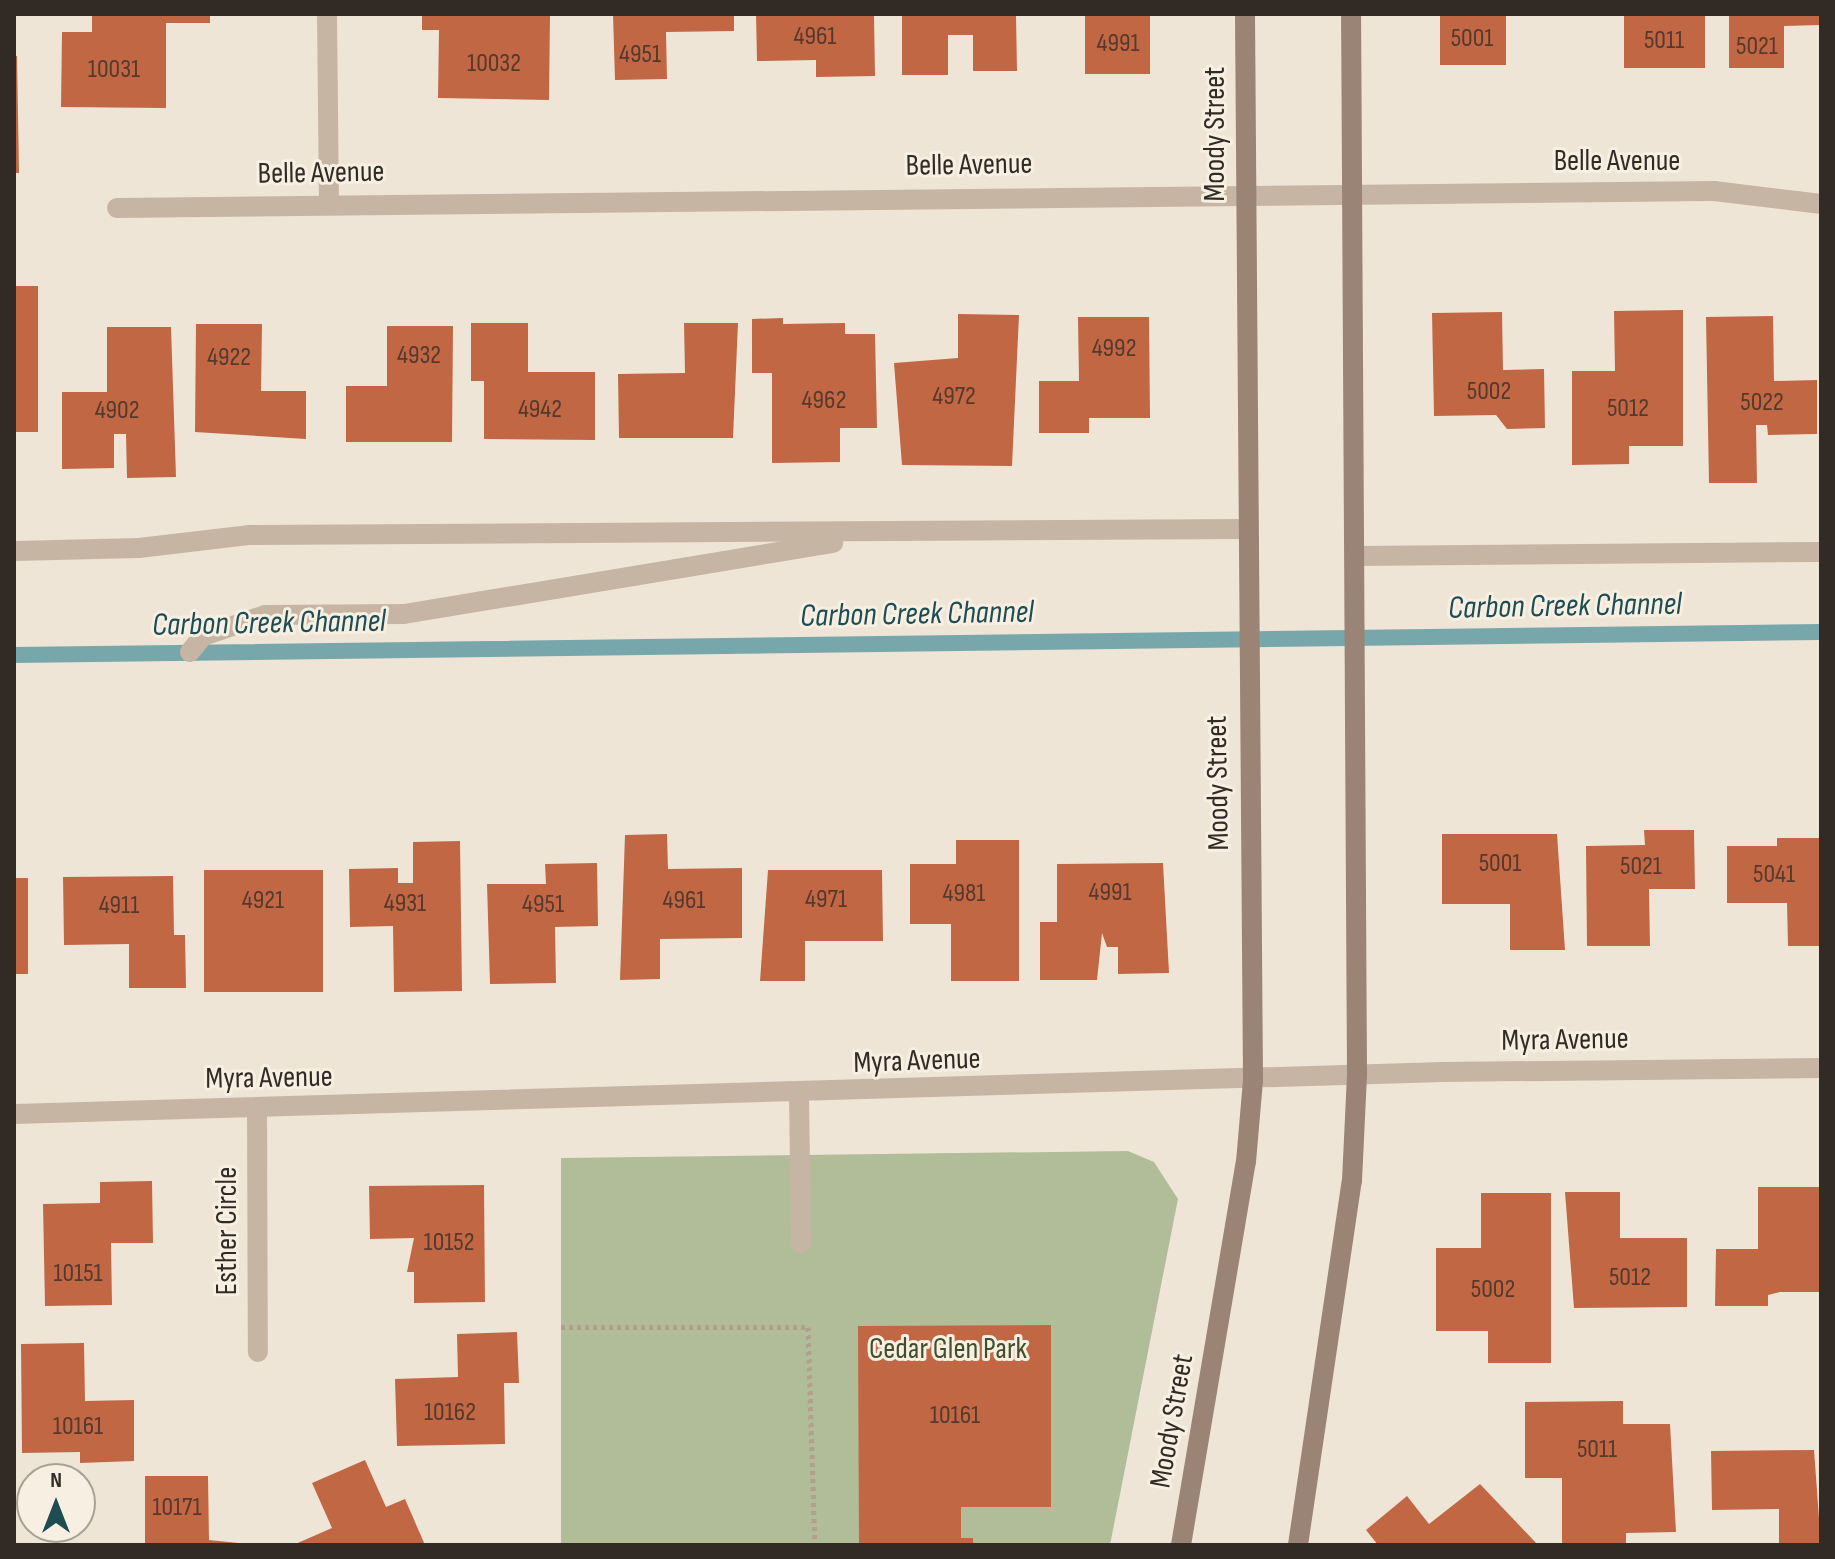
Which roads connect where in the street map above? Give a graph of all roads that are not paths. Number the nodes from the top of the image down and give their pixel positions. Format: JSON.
{"nodes":[{"id":1,"x":327,"y":14,"type":"edge"},
{"id":2,"x":1245,"y":14,"type":"edge"},
{"id":3,"x":1351,"y":14,"type":"edge"},
{"id":4,"x":1353,"y":192,"type":"junction"},
{"id":5,"x":1245,"y":193,"type":"junction"},
{"id":6,"x":329,"y":202,"type":"junction"},
{"id":7,"x":1821,"y":204,"type":"edge"},
{"id":8,"x":117,"y":208,"type":"dead end"},
{"id":9,"x":1244,"y":529,"type":"junction"},
{"id":10,"x":900,"y":532,"type":"junction"},
{"id":11,"x":14,"y":551,"type":"edge"},
{"id":12,"x":1821,"y":552,"type":"edge"},
{"id":13,"x":1356,"y":565,"type":"junction"},
{"id":14,"x":190,"y":652,"type":"dead end"},
{"id":15,"x":1821,"y":1068,"type":"edge"},
{"id":16,"x":1357,"y":1075,"type":"junction"},
{"id":17,"x":1253,"y":1080,"type":"junction"},
{"id":18,"x":799,"y":1095,"type":"junction"},
{"id":19,"x":257,"y":1108,"type":"junction"},
{"id":20,"x":14,"y":1114,"type":"edge"},
{"id":21,"x":801,"y":1243,"type":"dead end"},
{"id":22,"x":258,"y":1352,"type":"dead end"},
{"id":23,"x":1181,"y":1545,"type":"edge"},
{"id":24,"x":1298,"y":1545,"type":"edge"}],
"edges":[{"from":1,"to":6,"type":"street"},
{"from":2,"to":5,"type":"main road","name":"Moody Street"},
{"from":3,"to":4,"type":"main road"},
{"from":4,"to":5,"type":"street","name":"Belle Avenue"},
{"from":4,"to":7,"type":"street","name":"Belle Avenue"},
{"from":4,"to":13,"type":"main road"},
{"from":5,"to":6,"type":"street","name":"Belle Avenue"},
{"from":5,"to":9,"type":"main road","name":"Moody Street"},
{"from":6,"to":8,"type":"street","name":"Belle Avenue"},
{"from":9,"to":10,"type":"street"},
{"from":9,"to":17,"type":"main road","name":"Moody Street"},
{"from":10,"to":11,"type":"street"},
{"from":10,"to":14,"type":"street"},
{"from":12,"to":13,"type":"street"},
{"from":13,"to":16,"type":"main road"},
{"from":15,"to":16,"type":"street","name":"Myra Avenue"},
{"from":16,"to":17,"type":"street","name":"Myra Avenue"},
{"from":16,"to":24,"type":"main road"},
{"from":17,"to":18,"type":"street","name":"Myra Avenue"},
{"from":17,"to":23,"type":"main road","name":"Moody Street"},
{"from":18,"to":19,"type":"street","name":"Myra Avenue"},
{"from":18,"to":21,"type":"street"},
{"from":19,"to":20,"type":"street","name":"Myra Avenue"},
{"from":19,"to":22,"type":"street","name":"Esther Circle"}]}
